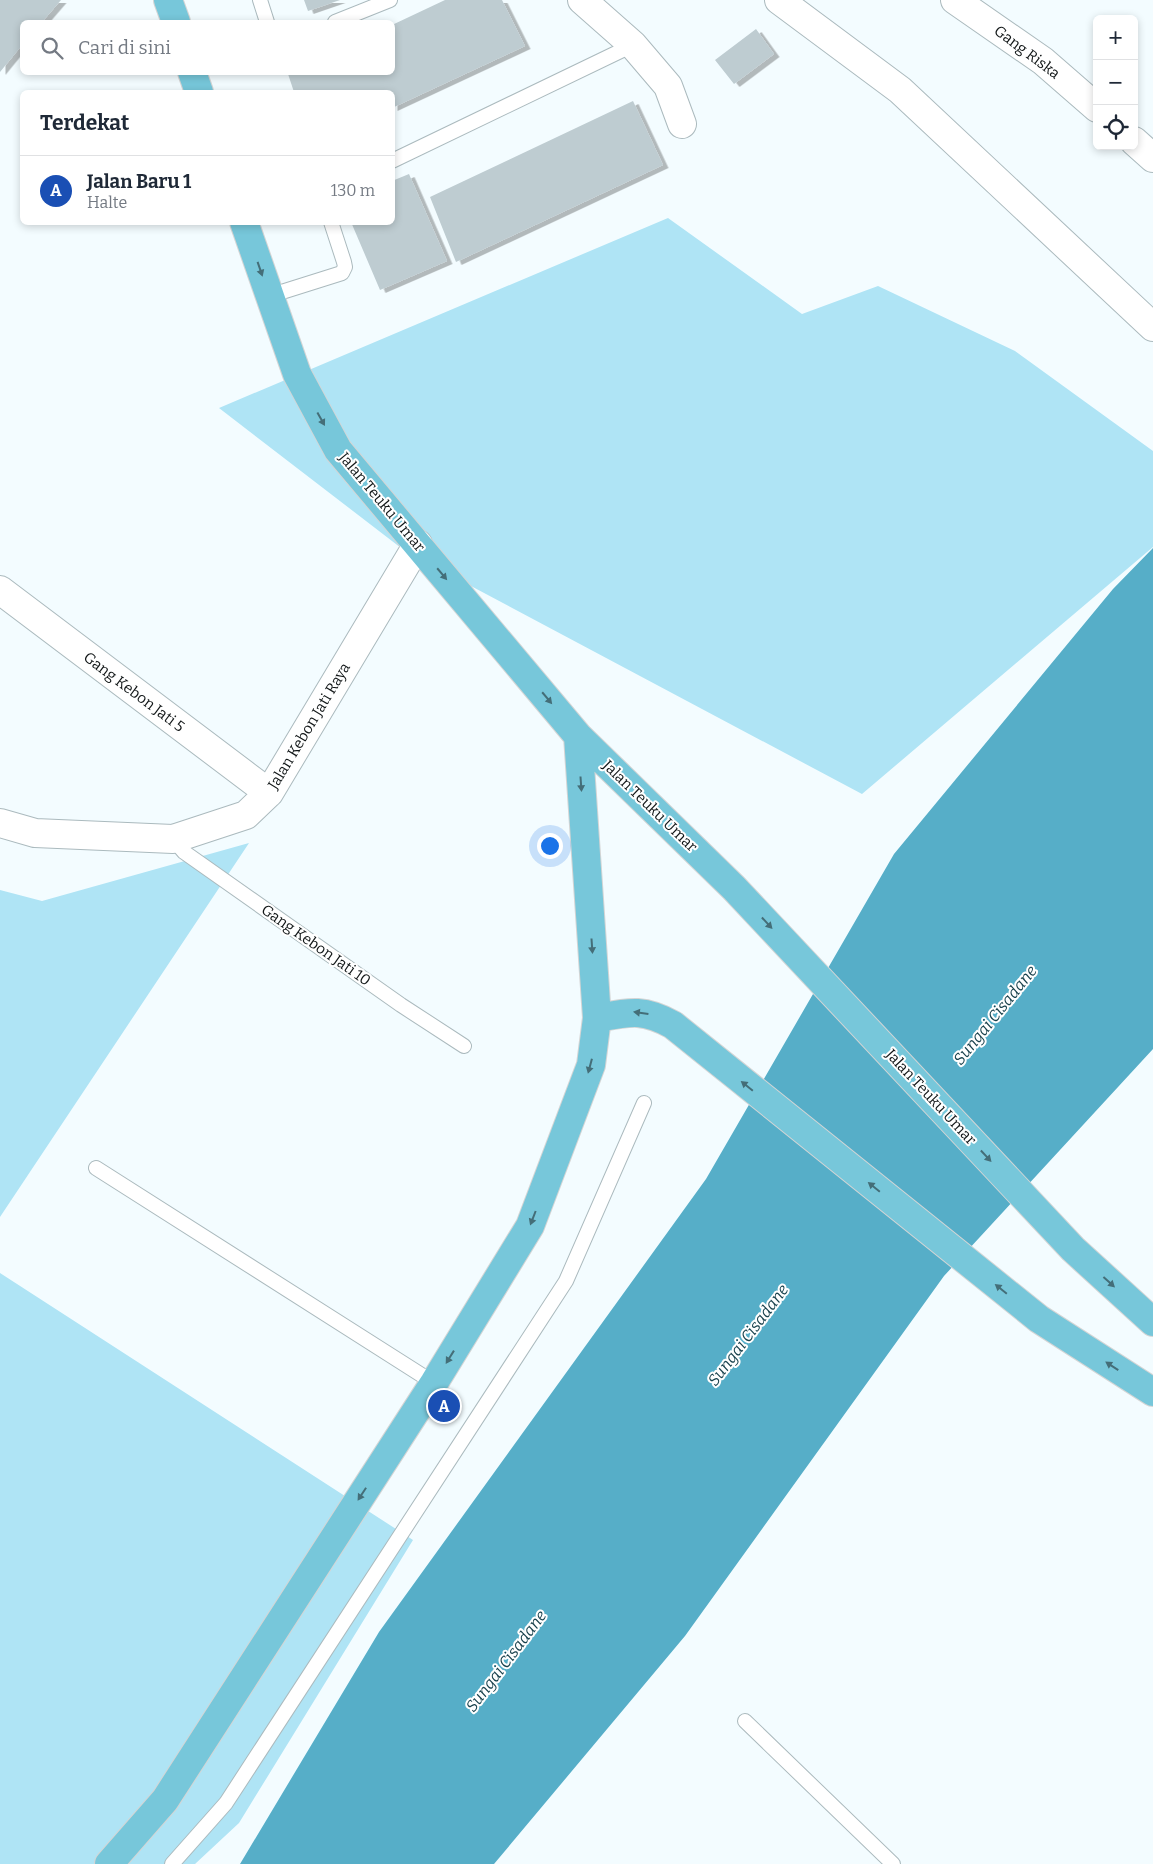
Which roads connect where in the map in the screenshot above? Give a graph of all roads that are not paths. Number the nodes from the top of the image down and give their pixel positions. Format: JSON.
{"nodes":[{"id":1,"x":168,"y":0,"type":"edge"},
{"id":2,"x":260,"y":0,"type":"edge"},
{"id":3,"x":390,"y":0,"type":"edge"},
{"id":4,"x":582,"y":0,"type":"edge"},
{"id":5,"x":778,"y":0,"type":"edge"},
{"id":6,"x":955,"y":0,"type":"edge"},
{"id":7,"x":175,"y":20,"type":"edge"},
{"id":8,"x":266,"y":20,"type":"edge"},
{"id":9,"x":340,"y":20,"type":"edge"},
{"id":10,"x":633,"y":45,"type":"junction"},
{"id":11,"x":1094,"y":105,"type":"edge"},
{"id":12,"x":682,"y":124,"type":"dead end"},
{"id":13,"x":1138,"y":145,"type":"edge"},
{"id":14,"x":1153,"y":158,"type":"edge"},
{"id":15,"x":395,"y":160,"type":"edge"},
{"id":16,"x":245,"y":225,"type":"edge"},
{"id":17,"x":332,"y":225,"type":"edge"},
{"id":18,"x":269,"y":296,"type":"junction"},
{"id":19,"x":1153,"y":327,"type":"edge"},
{"id":20,"x":418,"y":544,"type":"junction"},
{"id":21,"x":0,"y":590,"type":"edge"},
{"id":22,"x":578,"y":736,"type":"junction"},
{"id":23,"x":269,"y":793,"type":"junction"},
{"id":24,"x":0,"y":823,"type":"edge"},
{"id":25,"x":173,"y":840,"type":"junction"},
{"id":26,"x":597,"y":1018,"type":"junction"},
{"id":27,"x":464,"y":1046,"type":"dead end"},
{"id":28,"x":644,"y":1103,"type":"dead end"},
{"id":29,"x":96,"y":1168,"type":"dead end"},
{"id":30,"x":1153,"y":1322,"type":"edge"},
{"id":31,"x":434,"y":1383,"type":"junction"},
{"id":32,"x":1153,"y":1392,"type":"edge"},
{"id":33,"x":745,"y":1721,"type":"dead end"},
{"id":34,"x":109,"y":1864,"type":"edge"},
{"id":35,"x":172,"y":1864,"type":"edge"},
{"id":36,"x":893,"y":1864,"type":"edge"}],
"edges":[{"from":1,"to":7,"type":"main road"},
{"from":2,"to":8,"type":"lane"},
{"from":3,"to":9,"type":"lane"},
{"from":4,"to":10,"type":"street"},
{"from":5,"to":19,"type":"street"},
{"from":6,"to":11,"type":"street","name":"Gang Riska"},
{"from":10,"to":12,"type":"street"},
{"from":10,"to":15,"type":"lane"},
{"from":13,"to":14,"type":"street"},
{"from":16,"to":18,"type":"main road","name":"Jalan Teuku Umar","one_way":true},
{"from":17,"to":18,"type":"lane"},
{"from":18,"to":20,"type":"main road","name":"Jalan Teuku Umar","one_way":true},
{"from":20,"to":22,"type":"main road","name":"Jalan Teuku Umar","one_way":true},
{"from":20,"to":23,"type":"street","name":"Jalan Kebon Jati Raya"},
{"from":21,"to":23,"type":"street","name":"Gang Kebon Jati 5"},
{"from":22,"to":26,"type":"main road","one_way":true},
{"from":22,"to":30,"type":"main road","name":"Jalan Teuku Umar","one_way":true},
{"from":23,"to":25,"type":"street","name":"Jalan Kebon Jati Raya"},
{"from":24,"to":25,"type":"street","name":"Jalan Kebon Jati Raya"},
{"from":25,"to":27,"type":"lane","name":"Gang Kebon Jati 10"},
{"from":26,"to":31,"type":"main road","one_way":true},
{"from":32,"to":26,"type":"main road","one_way":true},
{"from":28,"to":35,"type":"lane"},
{"from":29,"to":31,"type":"lane"},
{"from":31,"to":34,"type":"main road","one_way":true},
{"from":33,"to":36,"type":"lane"}]}
